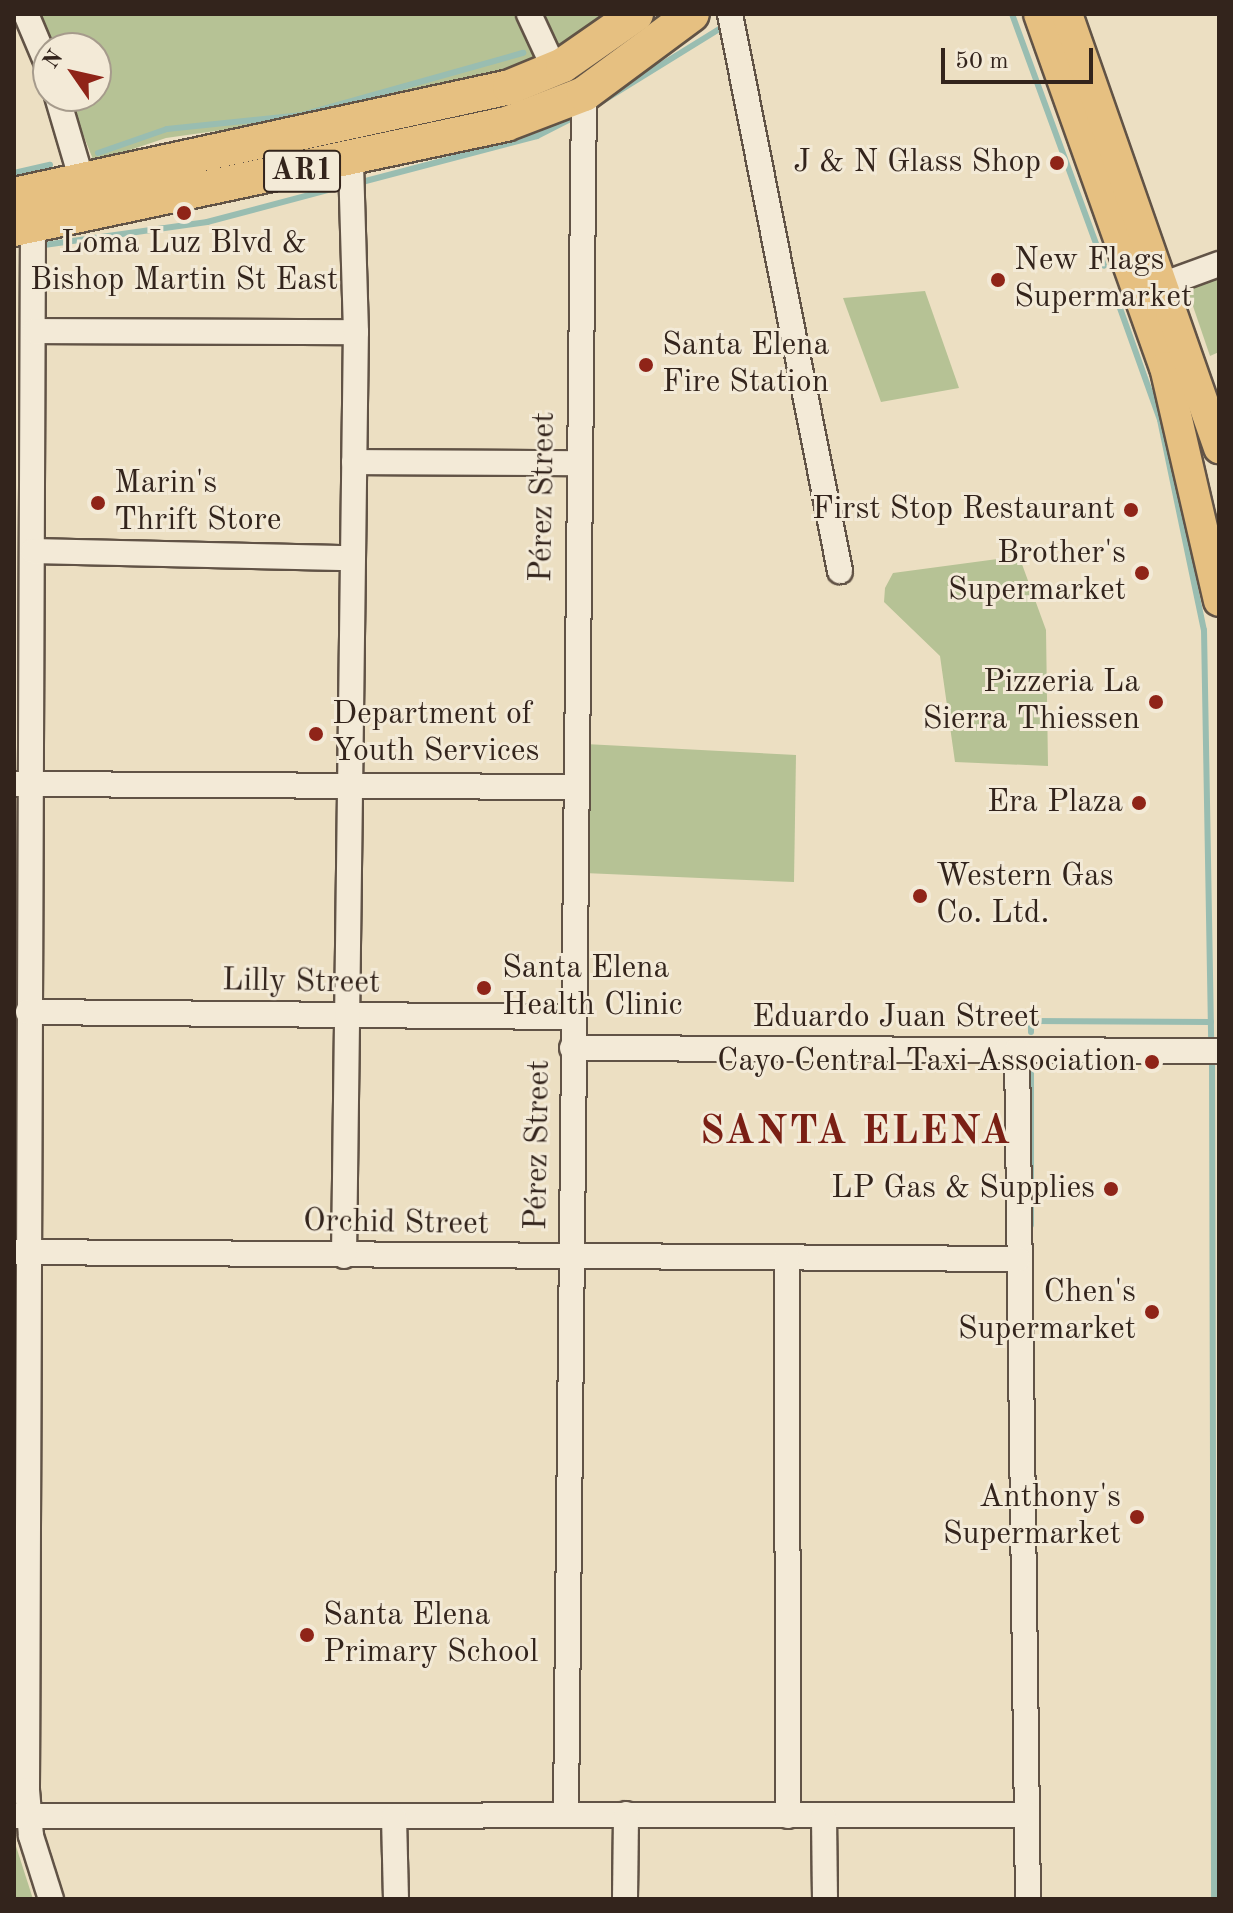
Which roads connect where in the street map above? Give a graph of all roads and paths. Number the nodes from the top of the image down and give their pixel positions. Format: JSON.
{"nodes":[{"id":1,"x":529,"y":14,"type":"edge"},
{"id":2,"x":636,"y":14,"type":"edge"},
{"id":3,"x":692,"y":14,"type":"edge"},
{"id":4,"x":730,"y":14,"type":"edge"},
{"id":5,"x":1039,"y":14,"type":"edge"},
{"id":6,"x":1067,"y":14,"type":"edge"},
{"id":7,"x":555,"y":70,"type":"junction"},
{"id":8,"x":584,"y":94,"type":"junction"},
{"id":9,"x":62,"y":112,"type":"edge"},
{"id":10,"x":351,"y":161,"type":"junction"},
{"id":11,"x":82,"y":181,"type":"junction"},
{"id":12,"x":14,"y":195,"type":"edge"},
{"id":13,"x":23,"y":227,"type":"edge"},
{"id":14,"x":1219,"y":264,"type":"edge"},
{"id":15,"x":1167,"y":283,"type":"junction"},
{"id":16,"x":1138,"y":294,"type":"junction"},
{"id":17,"x":34,"y":331,"type":"junction"},
{"id":18,"x":356,"y":332,"type":"junction"},
{"id":19,"x":1219,"y":448,"type":"edge"},
{"id":20,"x":354,"y":462,"type":"junction"},
{"id":21,"x":575,"y":463,"type":"junction"},
{"id":22,"x":33,"y":551,"type":"junction"},
{"id":23,"x":350,"y":558,"type":"junction"},
{"id":24,"x":840,"y":571,"type":"dead end"},
{"id":25,"x":1219,"y":601,"type":"edge"},
{"id":26,"x":22,"y":783,"type":"edge"},
{"id":27,"x":351,"y":786,"type":"junction"},
{"id":28,"x":573,"y":787,"type":"junction"},
{"id":29,"x":28,"y":1012,"type":"junction"},
{"id":30,"x":347,"y":1016,"type":"junction"},
{"id":31,"x":573,"y":1017,"type":"junction"},
{"id":32,"x":572,"y":1048,"type":"junction"},
{"id":33,"x":1017,"y":1050,"type":"junction"},
{"id":34,"x":1219,"y":1051,"type":"edge"},
{"id":35,"x":20,"y":1252,"type":"edge"},
{"id":36,"x":344,"y":1256,"type":"junction"},
{"id":37,"x":787,"y":1257,"type":"junction"},
{"id":38,"x":569,"y":1258,"type":"junction"},
{"id":39,"x":1018,"y":1259,"type":"junction"},
{"id":40,"x":566,"y":1813,"type":"junction"},
{"id":41,"x":626,"y":1814,"type":"junction"},
{"id":42,"x":1026,"y":1815,"type":"junction"},
{"id":43,"x":788,"y":1816,"type":"junction"},
{"id":44,"x":21,"y":1817,"type":"edge"},
{"id":45,"x":394,"y":1817,"type":"junction"},
{"id":46,"x":824,"y":1817,"type":"junction"},
{"id":47,"x":51,"y":1899,"type":"edge"},
{"id":48,"x":396,"y":1899,"type":"edge"},
{"id":49,"x":625,"y":1899,"type":"edge"},
{"id":50,"x":825,"y":1899,"type":"edge"},
{"id":51,"x":1028,"y":1899,"type":"edge"}],
"edges":[{"from":1,"to":7,"type":"street"},
{"from":2,"to":7,"type":"highway","number":"AR1"},
{"from":3,"to":8,"type":"highway","number":"AR1"},
{"from":4,"to":24,"type":"street"},
{"from":5,"to":16,"type":"main road"},
{"from":6,"to":15,"type":"main road"},
{"from":7,"to":11,"type":"highway","number":"AR1"},
{"from":8,"to":10,"type":"highway","number":"AR1"},
{"from":8,"to":21,"type":"street","name":"Pérez Street"},
{"from":9,"to":11,"type":"street"},
{"from":10,"to":13,"type":"highway","number":"AR1"},
{"from":10,"to":18,"type":"street"},
{"from":11,"to":12,"type":"highway","number":"AR1"},
{"from":13,"to":17,"type":"street"},
{"from":14,"to":15,"type":"street"},
{"from":15,"to":16,"type":"street"},
{"from":15,"to":19,"type":"main road"},
{"from":16,"to":25,"type":"main road"},
{"from":17,"to":18,"type":"street"},
{"from":17,"to":22,"type":"street"},
{"from":18,"to":20,"type":"street"},
{"from":20,"to":21,"type":"street"},
{"from":20,"to":23,"type":"street"},
{"from":21,"to":28,"type":"street","name":"Pérez Street"},
{"from":22,"to":23,"type":"street"},
{"from":22,"to":26,"type":"street"},
{"from":23,"to":27,"type":"street"},
{"from":26,"to":27,"type":"street"},
{"from":26,"to":29,"type":"street"},
{"from":27,"to":28,"type":"street"},
{"from":27,"to":30,"type":"street"},
{"from":28,"to":31,"type":"street","name":"Pérez Street"},
{"from":29,"to":30,"type":"street","name":"Lilly Street"},
{"from":29,"to":35,"type":"street"},
{"from":30,"to":31,"type":"street","name":"Lilly Street"},
{"from":30,"to":36,"type":"street"},
{"from":31,"to":32,"type":"street","name":"Pérez Street"},
{"from":32,"to":33,"type":"street","name":"Eduardo Juan Street"},
{"from":32,"to":38,"type":"street","name":"Pérez Street"},
{"from":33,"to":34,"type":"street","name":"Eduardo Juan Street"},
{"from":33,"to":39,"type":"street"},
{"from":35,"to":36,"type":"street","name":"Orchid Street"},
{"from":35,"to":44,"type":"street"},
{"from":36,"to":38,"type":"street","name":"Orchid Street"},
{"from":37,"to":38,"type":"street","name":"Orchid Street"},
{"from":37,"to":39,"type":"street","name":"Orchid Street"},
{"from":37,"to":43,"type":"street"},
{"from":38,"to":40,"type":"street","name":"Pérez Street"},
{"from":39,"to":42,"type":"street"},
{"from":40,"to":41,"type":"street"},
{"from":40,"to":45,"type":"street"},
{"from":41,"to":43,"type":"street"},
{"from":41,"to":49,"type":"street"},
{"from":42,"to":46,"type":"street"},
{"from":42,"to":51,"type":"street"},
{"from":43,"to":46,"type":"street"},
{"from":44,"to":45,"type":"street"},
{"from":44,"to":47,"type":"street"},
{"from":45,"to":48,"type":"street"},
{"from":46,"to":50,"type":"street"}]}
